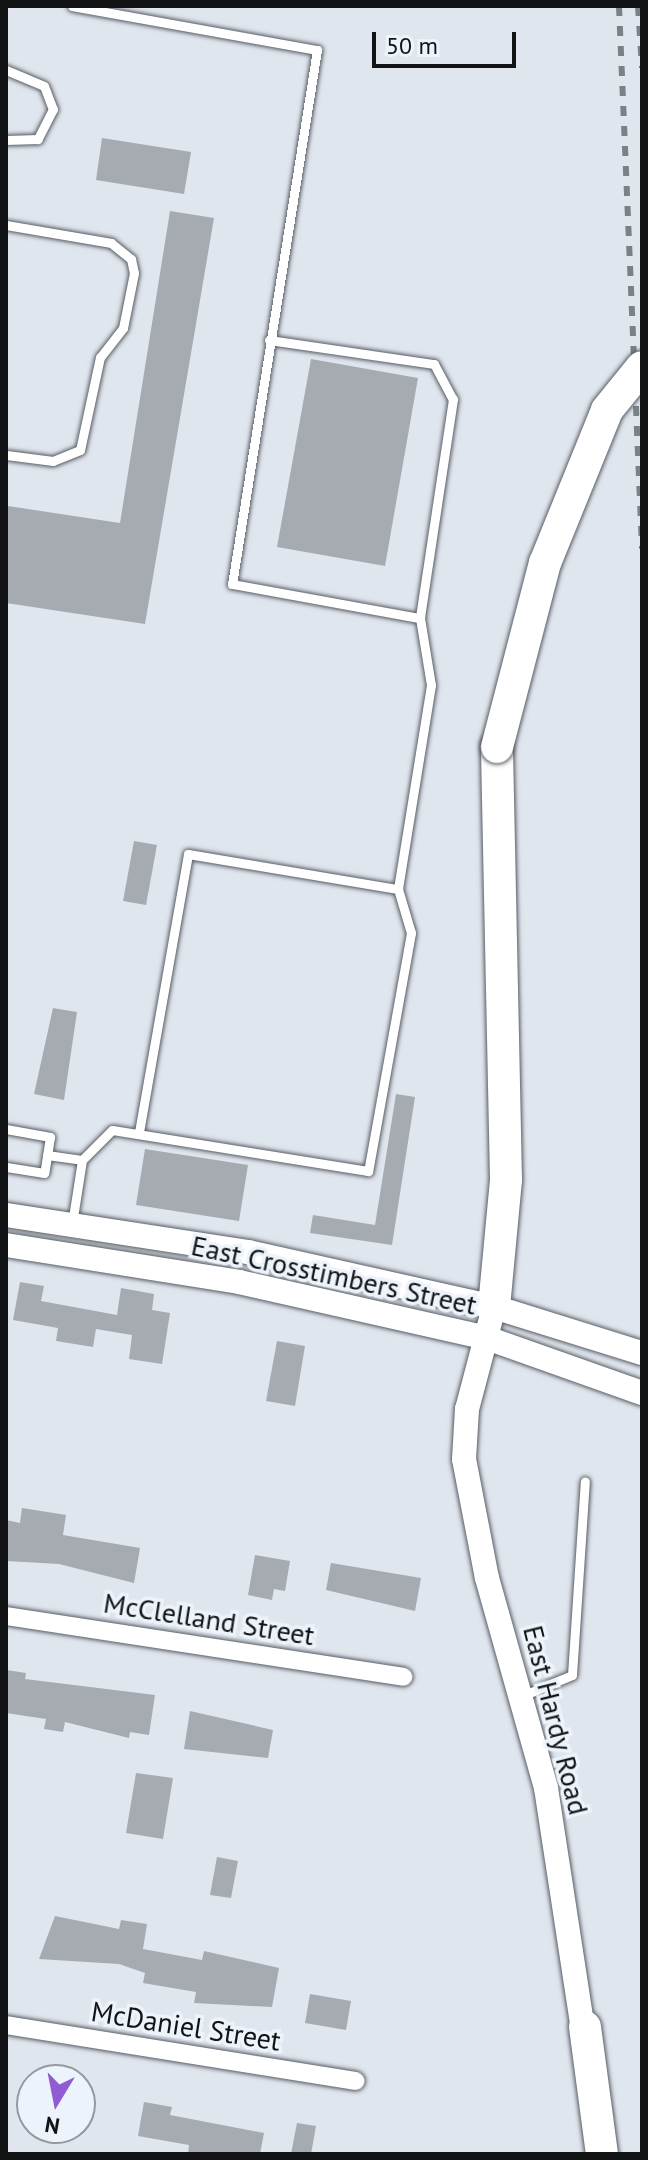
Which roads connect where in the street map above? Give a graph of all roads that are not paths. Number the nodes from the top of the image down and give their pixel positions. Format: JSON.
{"nodes":[{"id":1,"x":72,"y":6,"type":"edge"},
{"id":2,"x":6,"y":70,"type":"edge"},
{"id":3,"x":6,"y":140,"type":"edge"},
{"id":4,"x":6,"y":225,"type":"edge"},
{"id":5,"x":269,"y":340,"type":"junction"},
{"id":6,"x":642,"y":367,"type":"edge"},
{"id":7,"x":6,"y":455,"type":"edge"},
{"id":8,"x":420,"y":618,"type":"junction"},
{"id":9,"x":398,"y":889,"type":"junction"},
{"id":10,"x":6,"y":1129,"type":"edge"},
{"id":11,"x":139,"y":1132,"type":"junction"},
{"id":12,"x":47,"y":1155,"type":"junction"},
{"id":13,"x":82,"y":1160,"type":"junction"},
{"id":14,"x":6,"y":1167,"type":"edge"},
{"id":15,"x":6,"y":1215,"type":"edge"},
{"id":16,"x":72,"y":1225,"type":"junction"},
{"id":17,"x":6,"y":1245,"type":"edge"},
{"id":18,"x":248,"y":1252,"type":"junction"},
{"id":19,"x":70,"y":1255,"type":"junction"},
{"id":20,"x":239,"y":1282,"type":"junction"},
{"id":21,"x":494,"y":1307,"type":"junction"},
{"id":22,"x":484,"y":1337,"type":"junction"},
{"id":23,"x":642,"y":1353,"type":"edge"},
{"id":24,"x":642,"y":1393,"type":"edge"},
{"id":25,"x":585,"y":1481,"type":"dead end"},
{"id":26,"x":6,"y":1616,"type":"edge"},
{"id":27,"x":403,"y":1677,"type":"dead end"},
{"id":28,"x":522,"y":1696,"type":"junction"},
{"id":29,"x":6,"y":2025,"type":"edge"},
{"id":30,"x":585,"y":2027,"type":"junction"},
{"id":31,"x":356,"y":2081,"type":"dead end"},
{"id":32,"x":592,"y":2154,"type":"edge"},
{"id":33,"x":602,"y":2154,"type":"edge"}],
"edges":[{"from":1,"to":5,"type":"lane"},
{"from":2,"to":3,"type":"lane"},
{"from":4,"to":7,"type":"lane"},
{"from":5,"to":8,"type":"lane"},
{"from":5,"to":8,"type":"lane"},
{"from":6,"to":21,"type":"highway","bridge":true},
{"from":8,"to":9,"type":"lane"},
{"from":9,"to":11,"type":"lane"},
{"from":9,"to":11,"type":"lane"},
{"from":10,"to":12,"type":"lane"},
{"from":11,"to":13,"type":"lane"},
{"from":12,"to":13,"type":"lane"},
{"from":12,"to":14,"type":"lane"},
{"from":13,"to":16,"type":"lane"},
{"from":15,"to":16,"type":"main road","name":"East Crosstimbers Street"},
{"from":16,"to":18,"type":"main road","name":"East Crosstimbers Street"},
{"from":16,"to":19,"type":"main road"},
{"from":17,"to":19,"type":"main road","name":"East Crosstimbers Street"},
{"from":18,"to":20,"type":"main road"},
{"from":18,"to":21,"type":"main road","name":"East Crosstimbers Street"},
{"from":19,"to":20,"type":"main road","name":"East Crosstimbers Street"},
{"from":20,"to":22,"type":"main road","name":"East Crosstimbers Street"},
{"from":21,"to":22,"type":"main road","name":"East Hardy Road"},
{"from":21,"to":23,"type":"main road","name":"East Crosstimbers Street"},
{"from":22,"to":24,"type":"main road","name":"East Crosstimbers Street"},
{"from":22,"to":28,"type":"main road","name":"East Hardy Road"},
{"from":25,"to":28,"type":"lane"},
{"from":26,"to":27,"type":"street","name":"McClelland Street"},
{"from":28,"to":30,"type":"main road","name":"East Hardy Road"},
{"from":29,"to":31,"type":"street","name":"McDaniel Street"},
{"from":30,"to":32,"type":"main road","name":"East Hardy Road"},
{"from":30,"to":33,"type":"highway"}]}
